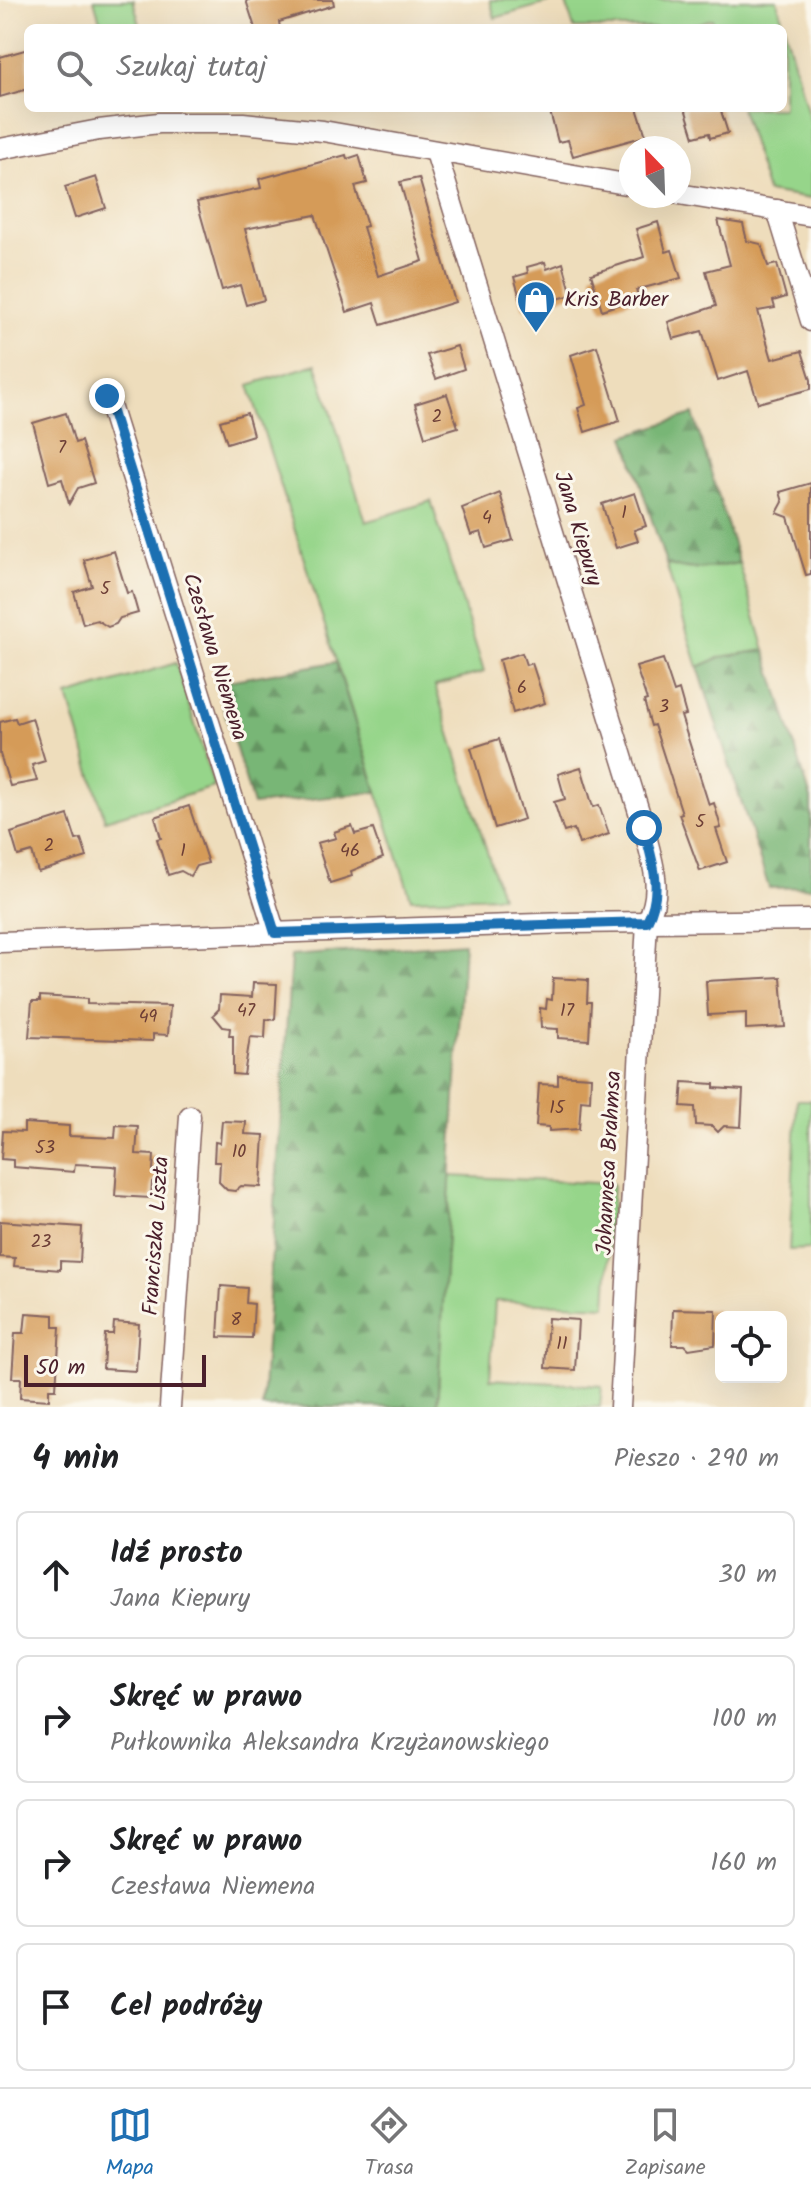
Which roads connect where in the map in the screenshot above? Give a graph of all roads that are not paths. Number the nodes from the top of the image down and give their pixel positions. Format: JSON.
{"nodes":[{"id":1,"x":0,"y":149,"type":"edge"},
{"id":2,"x":436,"y":152,"type":"junction"},
{"id":3,"x":619,"y":183,"type":"edge"},
{"id":4,"x":691,"y":196,"type":"edge"},
{"id":5,"x":777,"y":210,"type":"junction"},
{"id":6,"x":811,"y":216,"type":"edge"},
{"id":7,"x":811,"y":321,"type":"edge"},
{"id":8,"x":107,"y":396,"type":"dead end"},
{"id":9,"x":811,"y":920,"type":"edge"},
{"id":10,"x":647,"y":922,"type":"junction"},
{"id":11,"x":275,"y":933,"type":"junction"},
{"id":12,"x":0,"y":942,"type":"edge"},
{"id":13,"x":190,"y":1116,"type":"dead end"},
{"id":14,"x":170,"y":1407,"type":"edge"},
{"id":15,"x":620,"y":1407,"type":"edge"}],
"edges":[{"from":1,"to":2,"type":"street"},
{"from":2,"to":3,"type":"street"},
{"from":2,"to":10,"type":"street","name":"Jana Kiepury"},
{"from":4,"to":5,"type":"street"},
{"from":5,"to":6,"type":"street"},
{"from":5,"to":7,"type":"street"},
{"from":8,"to":11,"type":"street","name":"Czesława Niemena"},
{"from":9,"to":10,"type":"street"},
{"from":10,"to":11,"type":"street"},
{"from":10,"to":15,"type":"street","name":"Johannesa Brahmsa"},
{"from":11,"to":12,"type":"street"},
{"from":13,"to":14,"type":"street","name":"Franciszka Liszta"}]}
